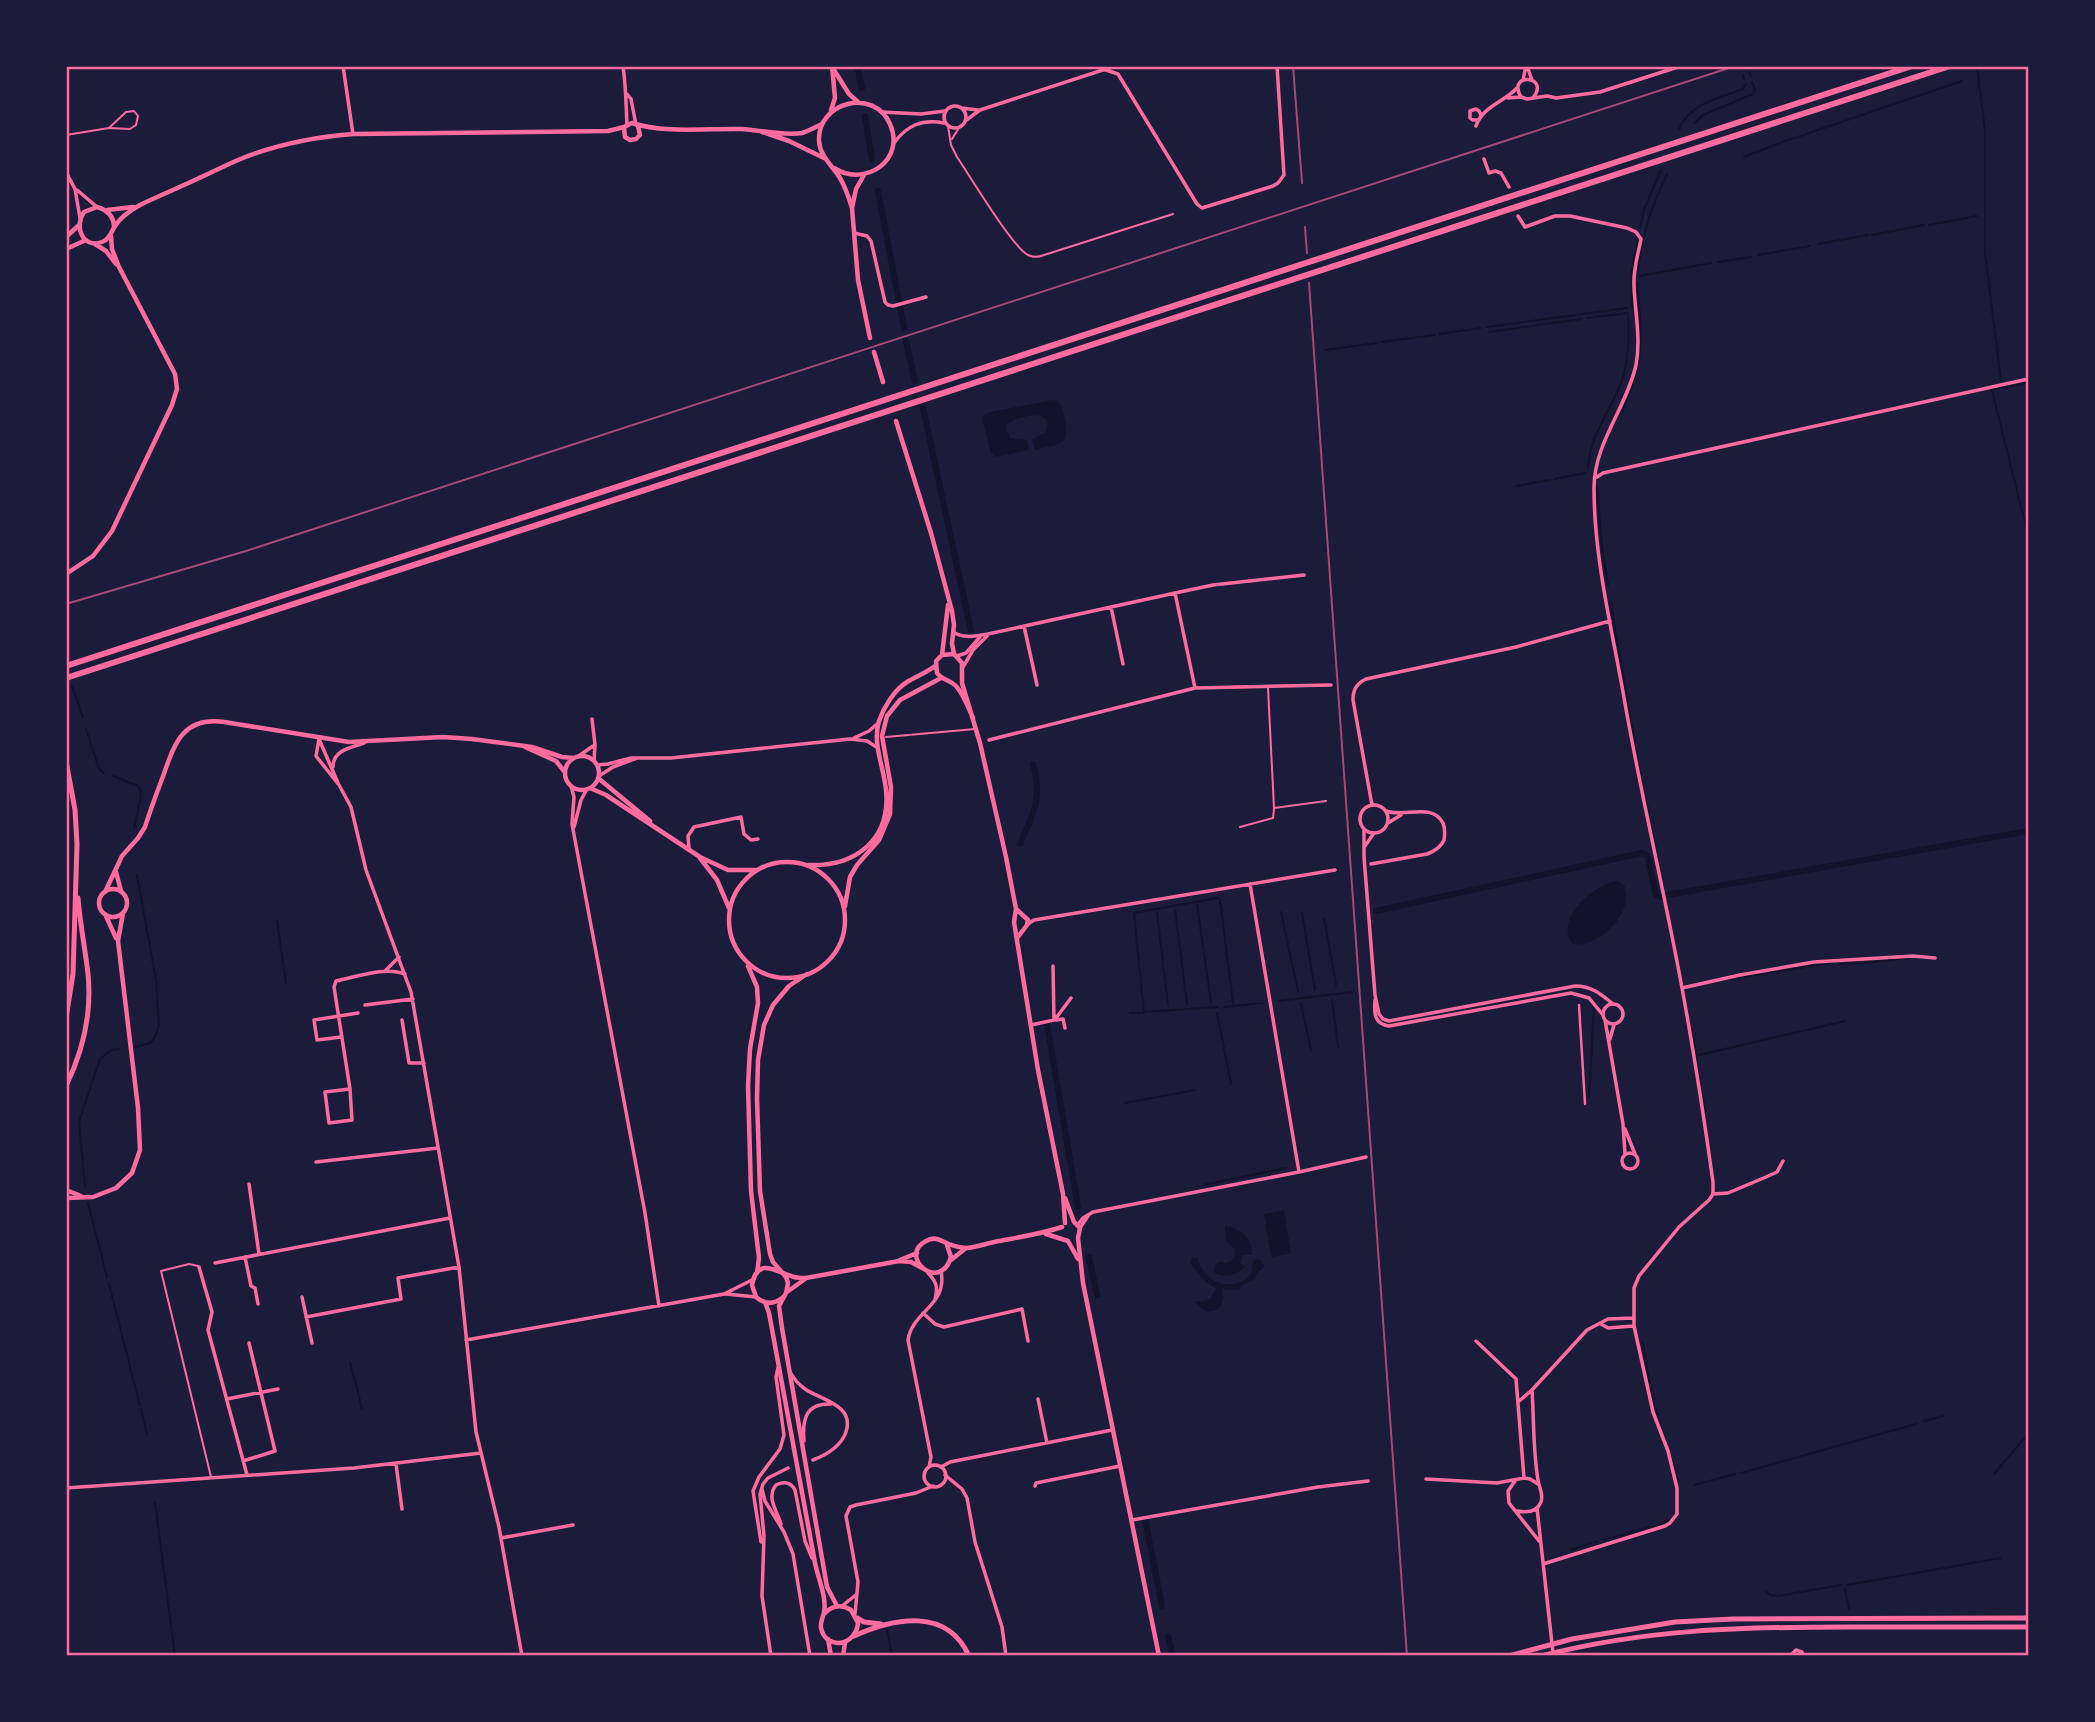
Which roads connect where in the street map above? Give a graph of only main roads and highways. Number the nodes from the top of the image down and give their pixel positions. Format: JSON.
{"nodes":[{"id":1,"x":1912,"y":66,"type":"edge"},
{"id":2,"x":1950,"y":66,"type":"edge"},
{"id":3,"x":66,"y":666,"type":"edge"},
{"id":4,"x":66,"y":678,"type":"edge"},
{"id":5,"x":66,"y":761,"type":"edge"},
{"id":6,"x":66,"y":815,"type":"edge"},
{"id":7,"x":76,"y":877,"type":"junction"},
{"id":8,"x":67,"y":884,"type":"edge"},
{"id":9,"x":66,"y":968,"type":"edge"},
{"id":10,"x":66,"y":1018,"type":"edge"},
{"id":11,"x":66,"y":1086,"type":"edge"},
{"id":12,"x":856,"y":1616,"type":"road end"},
{"id":13,"x":2028,"y":1618,"type":"edge"},
{"id":14,"x":884,"y":1624,"type":"junction"},
{"id":15,"x":2028,"y":1627,"type":"edge"},
{"id":16,"x":854,"y":1636,"type":"road end"},
{"id":17,"x":969,"y":1656,"type":"edge"},
{"id":18,"x":1509,"y":1656,"type":"edge"},
{"id":19,"x":1541,"y":1656,"type":"edge"}],
"edges":[{"from":1,"to":3,"type":"highway"},
{"from":2,"to":4,"type":"highway"},
{"from":5,"to":7,"type":"highway"},
{"from":6,"to":8,"type":"highway"},
{"from":7,"to":10,"type":"highway"},
{"from":7,"to":11,"type":"highway"},
{"from":8,"to":9,"type":"highway"},
{"from":12,"to":14,"type":"highway"},
{"from":13,"to":18,"type":"highway"},
{"from":14,"to":16,"type":"highway"},
{"from":14,"to":17,"type":"highway"},
{"from":15,"to":19,"type":"highway"}]}
